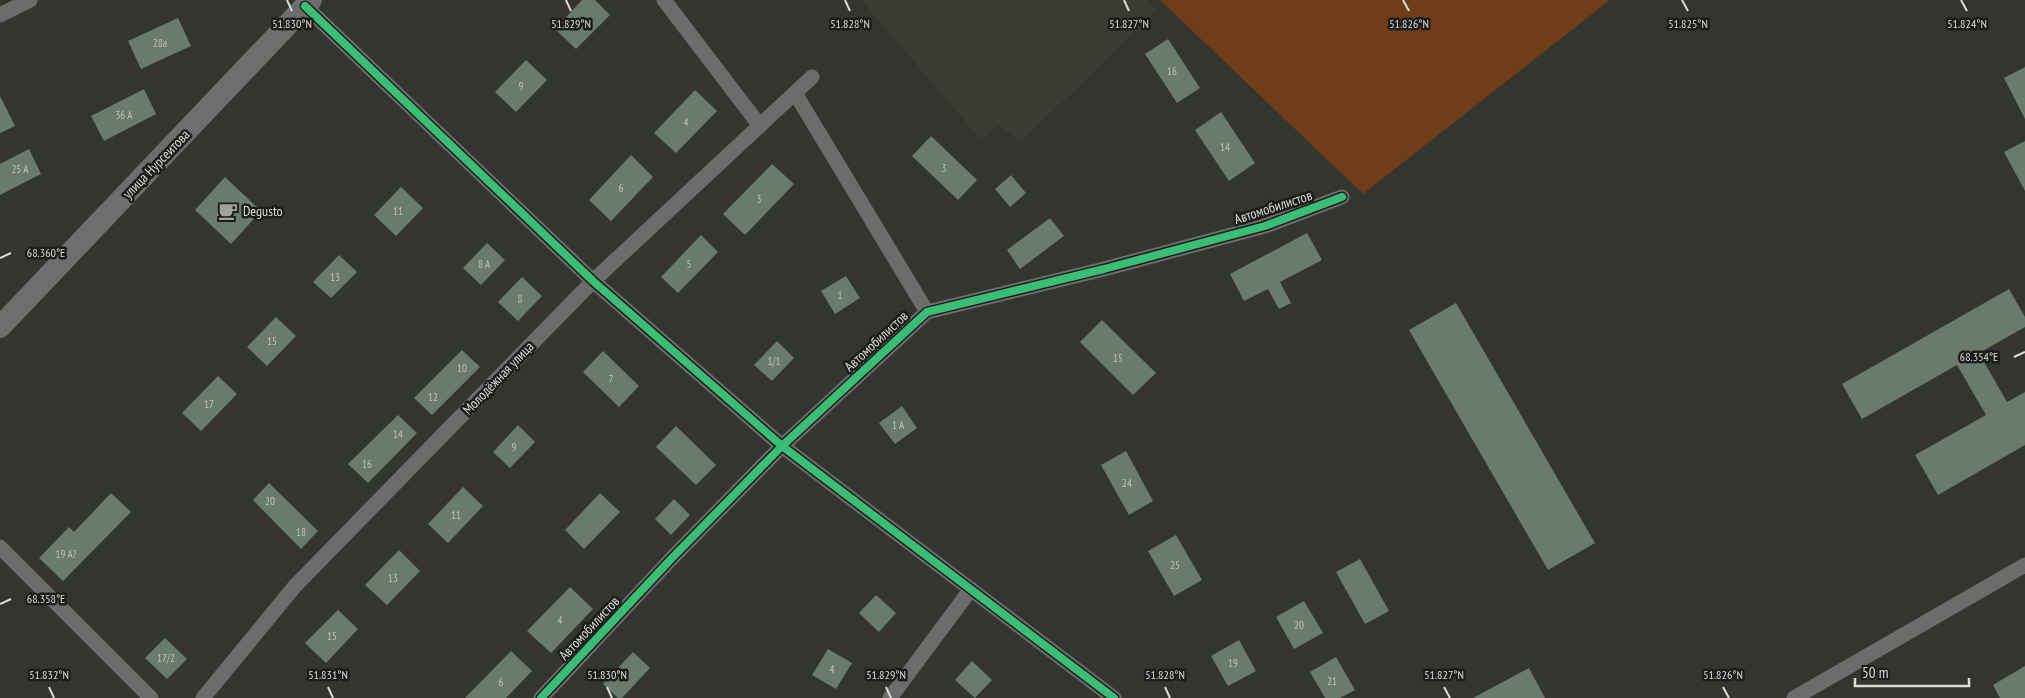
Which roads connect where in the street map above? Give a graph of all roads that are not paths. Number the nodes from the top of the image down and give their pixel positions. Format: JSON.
{"nodes":[{"id":1,"x":30,"y":0,"type":"edge"},
{"id":2,"x":664,"y":0,"type":"edge"},
{"id":3,"x":308,"y":3,"type":"edge"},
{"id":4,"x":0,"y":15,"type":"edge"},
{"id":5,"x":812,"y":77,"type":"dead end"},
{"id":6,"x":795,"y":93,"type":"junction"},
{"id":7,"x":760,"y":126,"type":"junction"},
{"id":8,"x":1342,"y":197,"type":"dead end"},
{"id":9,"x":593,"y":281,"type":"junction"},
{"id":10,"x":926,"y":312,"type":"junction"},
{"id":11,"x":0,"y":327,"type":"edge"},
{"id":12,"x":782,"y":446,"type":"junction"},
{"id":13,"x":0,"y":547,"type":"edge"},
{"id":14,"x":2025,"y":565,"type":"edge"},
{"id":15,"x":971,"y":589,"type":"junction"},
{"id":16,"x":151,"y":698,"type":"edge"},
{"id":17,"x":203,"y":698,"type":"edge"},
{"id":18,"x":541,"y":698,"type":"edge"},
{"id":19,"x":890,"y":698,"type":"edge"},
{"id":20,"x":1114,"y":698,"type":"edge"},
{"id":21,"x":1794,"y":698,"type":"edge"}],
"edges":[{"from":1,"to":4,"type":"street"},
{"from":2,"to":7,"type":"street"},
{"from":3,"to":9,"type":"street"},
{"from":3,"to":11,"type":"main road","name":"улица Нурсеитова"},
{"from":5,"to":6,"type":"street","name":"Молодёжная улица"},
{"from":6,"to":7,"type":"street","name":"Молодёжная улица"},
{"from":6,"to":10,"type":"street"},
{"from":7,"to":9,"type":"street","name":"Молодёжная улица"},
{"from":8,"to":10,"type":"street","name":"Автомобилистов"},
{"from":9,"to":12,"type":"street"},
{"from":9,"to":17,"type":"street","name":"Молодёжная улица"},
{"from":10,"to":12,"type":"street","name":"Автомобилистов"},
{"from":12,"to":15,"type":"street"},
{"from":12,"to":18,"type":"street","name":"Автомобилистов"},
{"from":13,"to":16,"type":"street"},
{"from":14,"to":21,"type":"street"},
{"from":15,"to":19,"type":"street"},
{"from":15,"to":20,"type":"street"}]}
